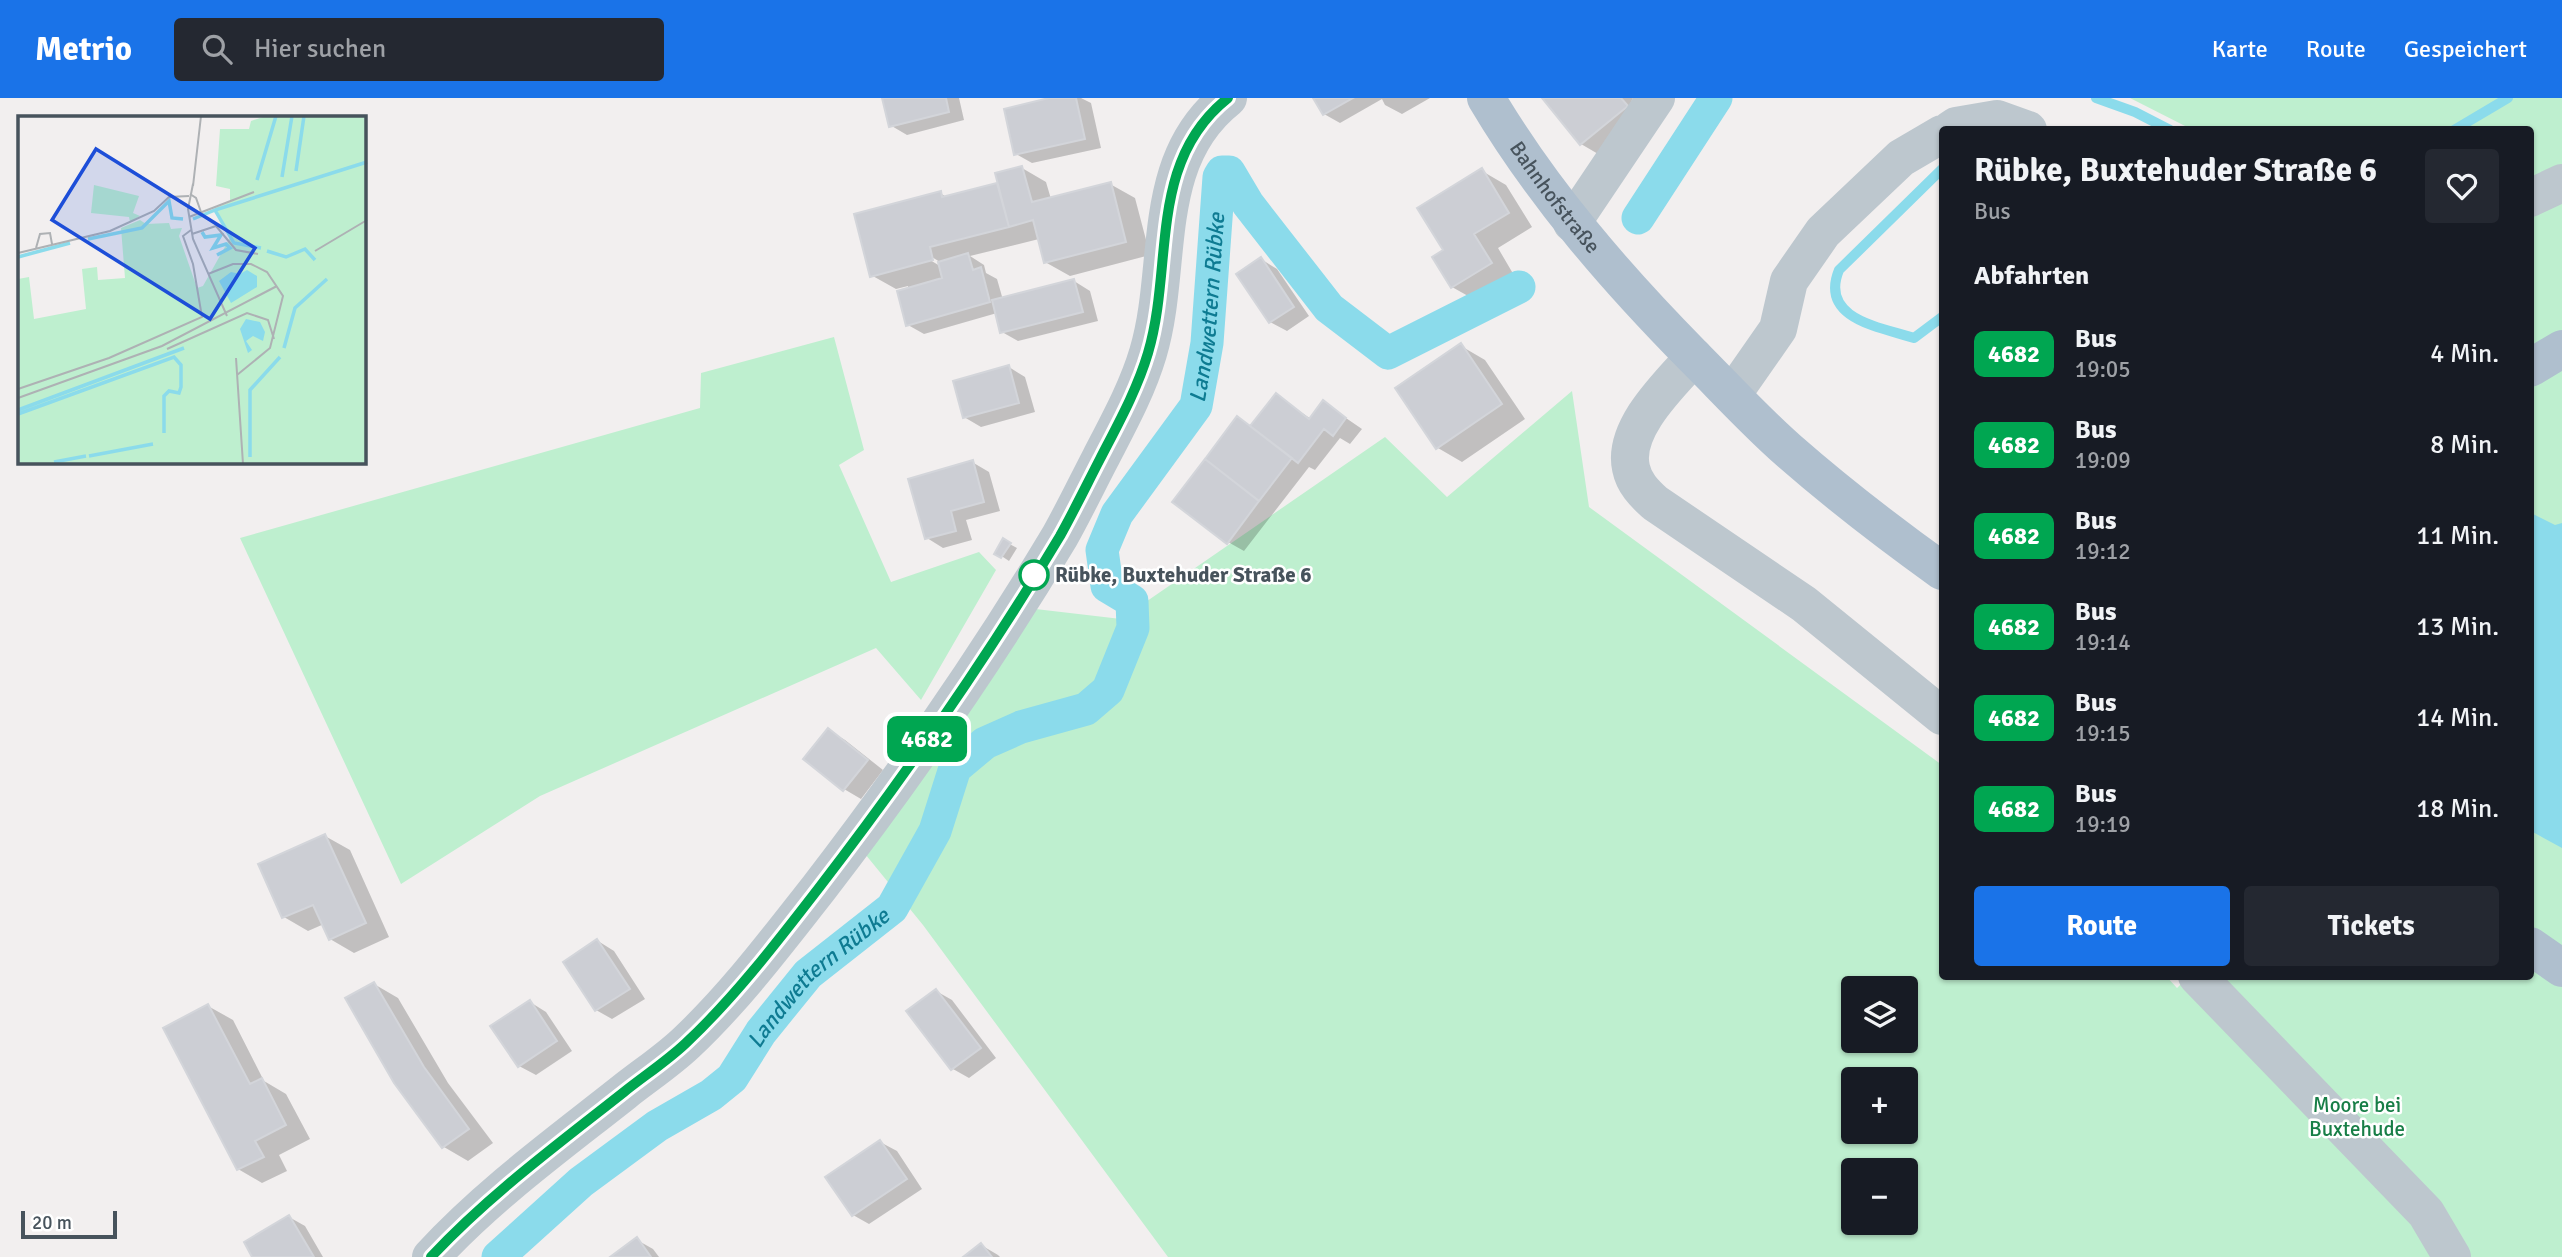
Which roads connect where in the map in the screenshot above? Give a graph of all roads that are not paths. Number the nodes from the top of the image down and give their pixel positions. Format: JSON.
{"nodes":[{"id":1,"x":1228,"y":98,"type":"edge"},
{"id":2,"x":1656,"y":98,"type":"edge"},
{"id":3,"x":1494,"y":112,"type":"edge"},
{"id":4,"x":1956,"y":126,"type":"edge"},
{"id":5,"x":2017,"y":126,"type":"edge"},
{"id":6,"x":1939,"y":136,"type":"edge"},
{"id":7,"x":2562,"y":183,"type":"edge"},
{"id":8,"x":2534,"y":196,"type":"edge"},
{"id":9,"x":1572,"y":223,"type":"junction"},
{"id":10,"x":2562,"y":349,"type":"edge"},
{"id":11,"x":1694,"y":357,"type":"junction"},
{"id":12,"x":2534,"y":366,"type":"edge"},
{"id":13,"x":1732,"y":396,"type":"junction"},
{"id":14,"x":1939,"y":569,"type":"edge"},
{"id":15,"x":1939,"y":714,"type":"edge"},
{"id":16,"x":2534,"y":949,"type":"edge"},
{"id":17,"x":2562,"y":968,"type":"edge"},
{"id":18,"x":2201,"y":980,"type":"edge"},
{"id":19,"x":431,"y":1257,"type":"edge"},
{"id":20,"x":2452,"y":1257,"type":"edge"}],
"edges":[{"from":1,"to":19,"type":"street"},
{"from":2,"to":9,"type":"street"},
{"from":3,"to":9,"type":"main road","name":"Bahnhofstraße"},
{"from":4,"to":5,"type":"street"},
{"from":6,"to":13,"type":"street"},
{"from":7,"to":8,"type":"street"},
{"from":9,"to":11,"type":"main road","name":"Bahnhofstraße"},
{"from":10,"to":12,"type":"main road"},
{"from":11,"to":13,"type":"main road","name":"Bahnhofstraße"},
{"from":11,"to":15,"type":"street"},
{"from":13,"to":14,"type":"main road","name":"Bahnhofstraße"},
{"from":16,"to":17,"type":"main road"},
{"from":18,"to":20,"type":"street"}]}
